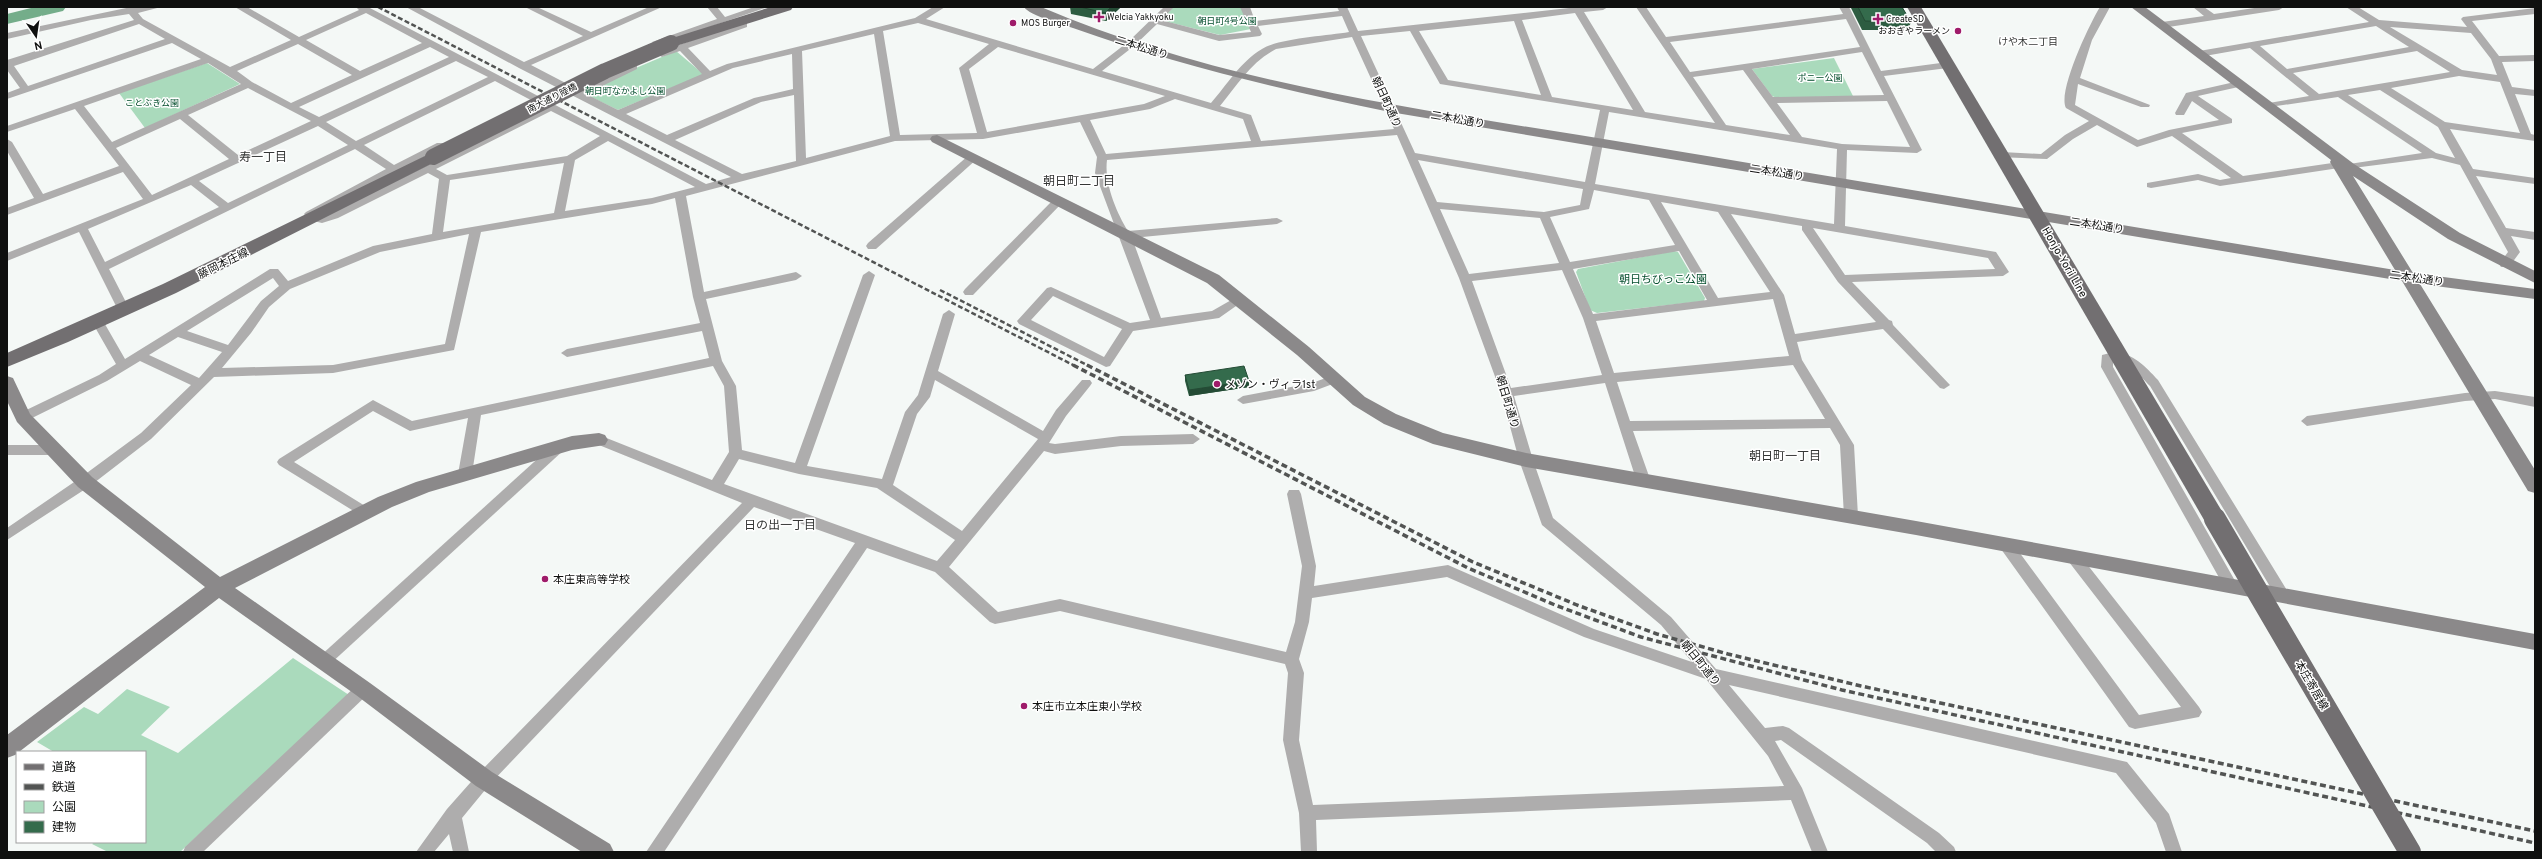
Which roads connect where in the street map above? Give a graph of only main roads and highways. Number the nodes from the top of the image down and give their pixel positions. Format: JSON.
{"nodes":[{"id":1,"x":1914,"y":7,"type":"edge"},
{"id":2,"x":777,"y":8,"type":"edge"},
{"id":3,"x":431,"y":163,"type":"joint"},
{"id":4,"x":7,"y":360,"type":"edge"},
{"id":5,"x":2214,"y":518,"type":"joint"},
{"id":6,"x":2410,"y":852,"type":"edge"}],
"edges":[{"from":1,"to":5,"type":"main road","name":"Honjo-Yorii Line"},
{"from":2,"to":3,"type":"main road","name":"南大通り陸橋","bridge":true},
{"from":3,"to":4,"type":"main road","name":"藤岡本庄線"},
{"from":5,"to":6,"type":"main road","name":"本庄寄居線","bridge":true}]}
